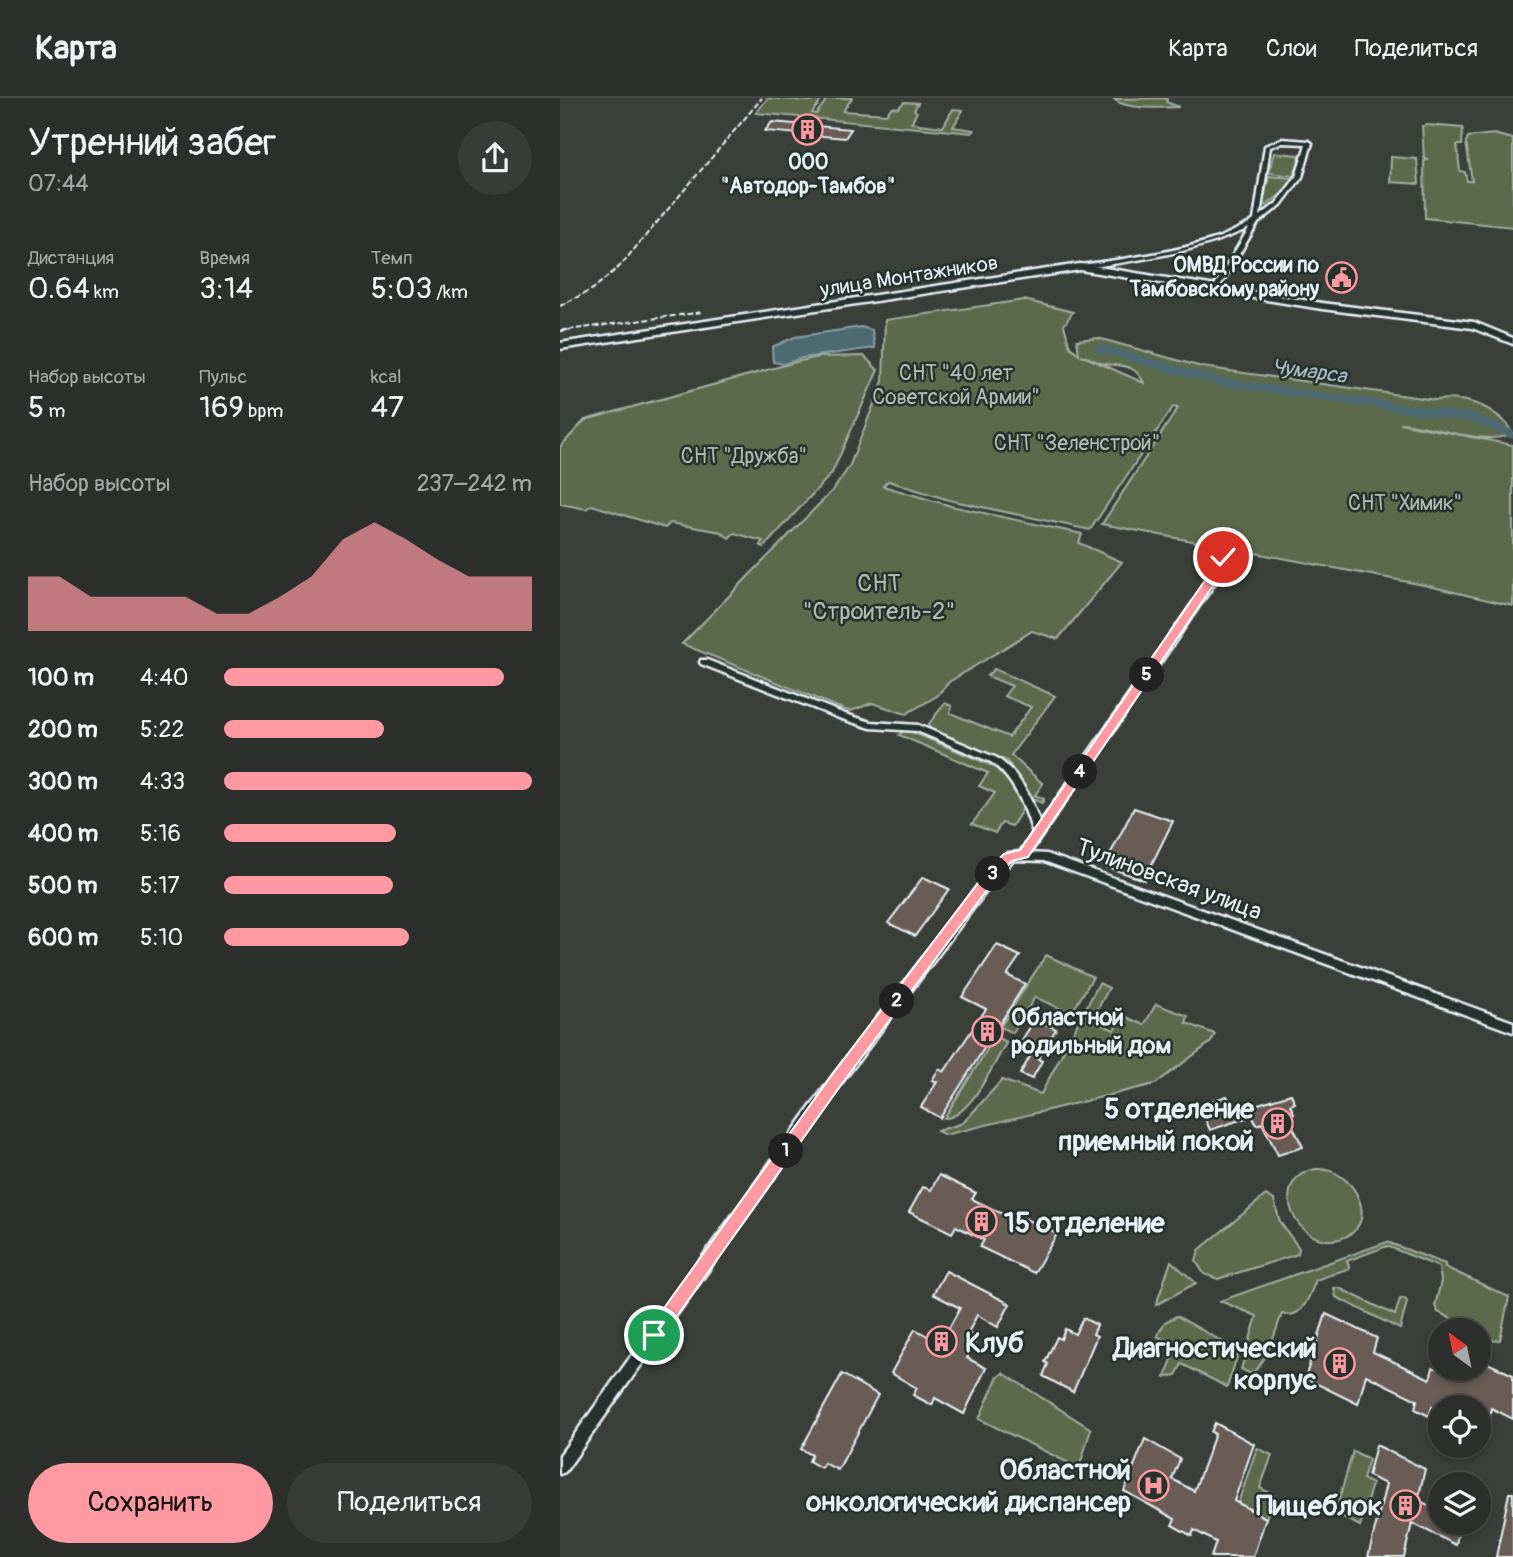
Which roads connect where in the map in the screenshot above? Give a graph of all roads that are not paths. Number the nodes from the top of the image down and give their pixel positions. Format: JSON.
{"nodes":[{"id":1,"x":1257,"y":220,"type":"junction"},
{"id":2,"x":1080,"y":267,"type":"junction"},
{"id":3,"x":1215,"y":290,"type":"junction"},
{"id":4,"x":1513,"y":341,"type":"edge"},
{"id":5,"x":560,"y":346,"type":"edge"},
{"id":6,"x":1223,"y":557,"type":"dead end"},
{"id":7,"x":704,"y":662,"type":"dead end"},
{"id":8,"x":1038,"y":832,"type":"junction"},
{"id":9,"x":1024,"y":854,"type":"junction"},
{"id":10,"x":1513,"y":1027,"type":"edge"},
{"id":11,"x":560,"y":1467,"type":"edge"}],
"edges":[{"from":1,"to":1,"type":"street","name":"улица Монтажников"},
{"from":1,"to":2,"type":"street","name":"улица Монтажников"},
{"from":1,"to":3,"type":"street"},
{"from":2,"to":3,"type":"main road"},
{"from":2,"to":5,"type":"main road","name":"улица Монтажников"},
{"from":3,"to":4,"type":"main road"},
{"from":6,"to":8,"type":"street"},
{"from":7,"to":8,"type":"street"},
{"from":8,"to":9,"type":"street"},
{"from":9,"to":10,"type":"street","name":"Тулиновская улица"},
{"from":9,"to":11,"type":"street"}]}
